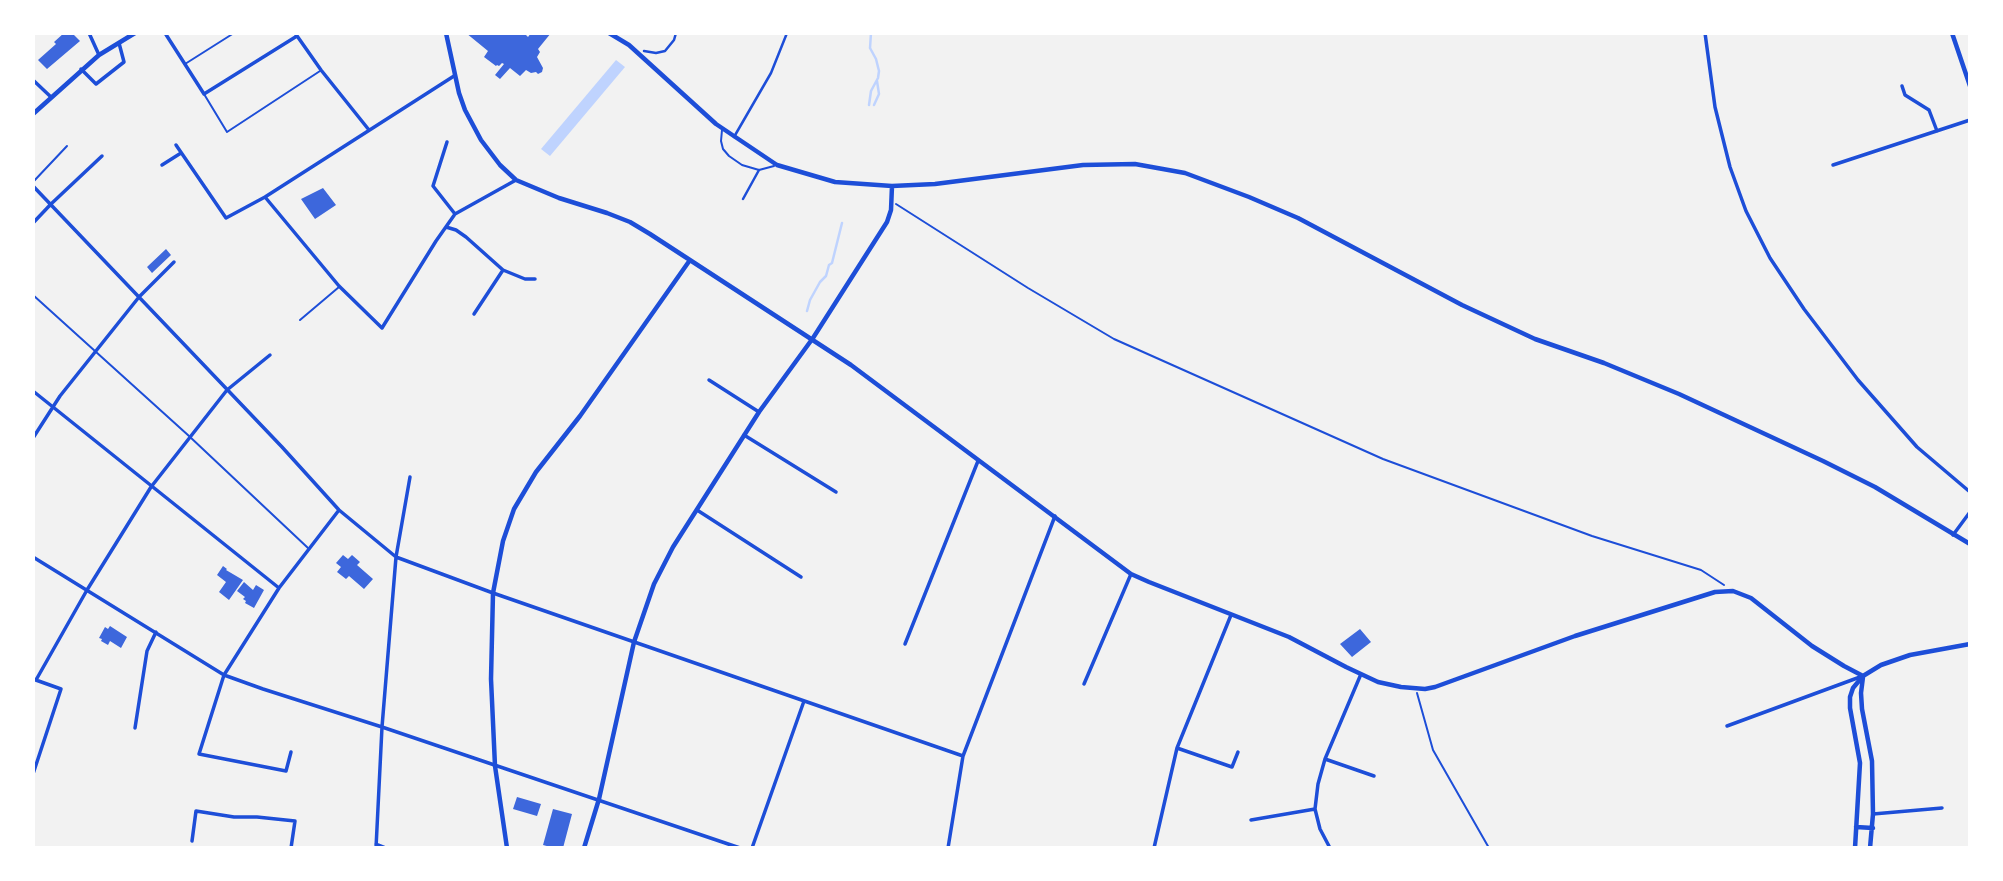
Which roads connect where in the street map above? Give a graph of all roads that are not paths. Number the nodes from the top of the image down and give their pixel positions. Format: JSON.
{"nodes":[{"id":1,"x":89,"y":33,"type":"edge"},
{"id":2,"x":135,"y":33,"type":"edge"},
{"id":3,"x":165,"y":33,"type":"edge"},
{"id":4,"x":234,"y":33,"type":"edge"},
{"id":5,"x":446,"y":33,"type":"edge"},
{"id":6,"x":608,"y":33,"type":"edge"},
{"id":7,"x":676,"y":33,"type":"edge"},
{"id":8,"x":787,"y":33,"type":"edge"},
{"id":9,"x":1705,"y":33,"type":"edge"},
{"id":10,"x":1952,"y":33,"type":"edge"},
{"id":11,"x":296,"y":35,"type":"edge"},
{"id":12,"x":119,"y":43,"type":"junction"},
{"id":13,"x":644,"y":51,"type":"dead end"},
{"id":14,"x":99,"y":55,"type":"junction"},
{"id":15,"x":184,"y":64,"type":"junction"},
{"id":16,"x":82,"y":69,"type":"junction"},
{"id":17,"x":321,"y":71,"type":"junction"},
{"id":18,"x":454,"y":76,"type":"junction"},
{"id":19,"x":33,"y":80,"type":"edge"},
{"id":20,"x":1902,"y":86,"type":"dead end"},
{"id":21,"x":1970,"y":86,"type":"edge"},
{"id":22,"x":204,"y":94,"type":"junction"},
{"id":23,"x":51,"y":97,"type":"junction"},
{"id":24,"x":33,"y":114,"type":"edge"},
{"id":25,"x":1970,"y":120,"type":"edge"},
{"id":26,"x":722,"y":129,"type":"junction"},
{"id":27,"x":369,"y":131,"type":"junction"},
{"id":28,"x":1937,"y":131,"type":"junction"},
{"id":29,"x":734,"y":137,"type":"junction"},
{"id":30,"x":447,"y":142,"type":"dead end"},
{"id":31,"x":176,"y":145,"type":"dead end"},
{"id":32,"x":67,"y":146,"type":"dead end"},
{"id":33,"x":181,"y":153,"type":"junction"},
{"id":34,"x":102,"y":156,"type":"dead end"},
{"id":35,"x":162,"y":165,"type":"dead end"},
{"id":36,"x":777,"y":165,"type":"junction"},
{"id":37,"x":1833,"y":165,"type":"dead end"},
{"id":38,"x":760,"y":170,"type":"junction"},
{"id":39,"x":516,"y":180,"type":"junction"},
{"id":40,"x":33,"y":184,"type":"edge"},
{"id":41,"x":892,"y":186,"type":"junction"},
{"id":42,"x":265,"y":197,"type":"junction"},
{"id":43,"x":743,"y":199,"type":"dead end"},
{"id":44,"x":51,"y":204,"type":"junction"},
{"id":45,"x":455,"y":214,"type":"junction"},
{"id":46,"x":33,"y":223,"type":"edge"},
{"id":47,"x":446,"y":227,"type":"junction"},
{"id":48,"x":690,"y":260,"type":"junction"},
{"id":49,"x":174,"y":262,"type":"dead end"},
{"id":50,"x":503,"y":270,"type":"junction"},
{"id":51,"x":535,"y":279,"type":"dead end"},
{"id":52,"x":339,"y":286,"type":"junction"},
{"id":53,"x":33,"y":295,"type":"edge"},
{"id":54,"x":139,"y":296,"type":"junction"},
{"id":55,"x":474,"y":314,"type":"dead end"},
{"id":56,"x":300,"y":320,"type":"dead end"},
{"id":57,"x":813,"y":338,"type":"junction"},
{"id":58,"x":96,"y":352,"type":"junction"},
{"id":59,"x":270,"y":355,"type":"dead end"},
{"id":60,"x":709,"y":380,"type":"dead end"},
{"id":61,"x":227,"y":390,"type":"junction"},
{"id":62,"x":33,"y":391,"type":"edge"},
{"id":63,"x":52,"y":407,"type":"junction"},
{"id":64,"x":759,"y":412,"type":"junction"},
{"id":65,"x":744,"y":435,"type":"junction"},
{"id":66,"x":189,"y":436,"type":"junction"},
{"id":67,"x":33,"y":438,"type":"edge"},
{"id":68,"x":979,"y":460,"type":"junction"},
{"id":69,"x":410,"y":477,"type":"dead end"},
{"id":70,"x":151,"y":487,"type":"junction"},
{"id":71,"x":836,"y":492,"type":"dead end"},
{"id":72,"x":1970,"y":492,"type":"edge"},
{"id":73,"x":339,"y":510,"type":"junction"},
{"id":74,"x":697,"y":510,"type":"junction"},
{"id":75,"x":1970,"y":512,"type":"edge"},
{"id":76,"x":1055,"y":516,"type":"junction"},
{"id":77,"x":1953,"y":535,"type":"junction"},
{"id":78,"x":1970,"y":544,"type":"edge"},
{"id":79,"x":309,"y":549,"type":"junction"},
{"id":80,"x":33,"y":557,"type":"edge"},
{"id":81,"x":396,"y":557,"type":"junction"},
{"id":82,"x":1131,"y":573,"type":"junction"},
{"id":83,"x":801,"y":577,"type":"dead end"},
{"id":84,"x":279,"y":588,"type":"junction"},
{"id":85,"x":87,"y":590,"type":"junction"},
{"id":86,"x":493,"y":593,"type":"junction"},
{"id":87,"x":1231,"y":614,"type":"junction"},
{"id":88,"x":156,"y":632,"type":"junction"},
{"id":89,"x":634,"y":642,"type":"junction"},
{"id":90,"x":905,"y":644,"type":"dead end"},
{"id":91,"x":1970,"y":644,"type":"edge"},
{"id":92,"x":1361,"y":674,"type":"junction"},
{"id":93,"x":224,"y":675,"type":"junction"},
{"id":94,"x":1863,"y":676,"type":"junction"},
{"id":95,"x":35,"y":680,"type":"edge"},
{"id":96,"x":1084,"y":684,"type":"dead end"},
{"id":97,"x":804,"y":701,"type":"junction"},
{"id":98,"x":1727,"y":726,"type":"dead end"},
{"id":99,"x":382,"y":727,"type":"junction"},
{"id":100,"x":135,"y":728,"type":"dead end"},
{"id":101,"x":1177,"y":748,"type":"junction"},
{"id":102,"x":290,"y":752,"type":"dead end"},
{"id":103,"x":1238,"y":752,"type":"dead end"},
{"id":104,"x":963,"y":756,"type":"junction"},
{"id":105,"x":36,"y":758,"type":"edge"},
{"id":106,"x":1325,"y":759,"type":"junction"},
{"id":107,"x":1872,"y":761,"type":"junction"},
{"id":108,"x":1860,"y":763,"type":"junction"},
{"id":109,"x":495,"y":766,"type":"junction"},
{"id":110,"x":33,"y":774,"type":"edge"},
{"id":111,"x":1374,"y":776,"type":"dead end"},
{"id":112,"x":599,"y":799,"type":"junction"},
{"id":113,"x":1942,"y":808,"type":"dead end"},
{"id":114,"x":1315,"y":809,"type":"junction"},
{"id":115,"x":1873,"y":814,"type":"junction"},
{"id":116,"x":1251,"y":820,"type":"dead end"},
{"id":117,"x":1856,"y":827,"type":"junction"},
{"id":118,"x":1873,"y":828,"type":"junction"},
{"id":119,"x":192,"y":841,"type":"dead end"},
{"id":120,"x":376,"y":846,"type":"edge"},
{"id":121,"x":291,"y":848,"type":"edge"},
{"id":122,"x":386,"y":848,"type":"edge"},
{"id":123,"x":507,"y":848,"type":"edge"},
{"id":124,"x":584,"y":848,"type":"edge"},
{"id":125,"x":740,"y":848,"type":"edge"},
{"id":126,"x":752,"y":848,"type":"edge"},
{"id":127,"x":948,"y":848,"type":"edge"},
{"id":128,"x":1154,"y":848,"type":"edge"},
{"id":129,"x":1329,"y":848,"type":"edge"},
{"id":130,"x":1855,"y":848,"type":"edge"},
{"id":131,"x":1871,"y":848,"type":"edge"}],
"edges":[{"from":1,"to":14,"type":"street"},
{"from":2,"to":12,"type":"street"},
{"from":3,"to":15,"type":"street"},
{"from":4,"to":15,"type":"lane"},
{"from":5,"to":18,"type":"street"},
{"from":6,"to":26,"type":"street"},
{"from":7,"to":13,"type":"street"},
{"from":8,"to":29,"type":"street"},
{"from":9,"to":72,"type":"street"},
{"from":10,"to":21,"type":"street"},
{"from":11,"to":17,"type":"street"},
{"from":11,"to":22,"type":"street"},
{"from":12,"to":14,"type":"street"},
{"from":12,"to":16,"type":"street"},
{"from":14,"to":16,"type":"street"},
{"from":15,"to":22,"type":"street"},
{"from":16,"to":23,"type":"street"},
{"from":17,"to":22,"type":"lane"},
{"from":17,"to":27,"type":"street"},
{"from":18,"to":27,"type":"street"},
{"from":18,"to":39,"type":"street"},
{"from":19,"to":23,"type":"street"},
{"from":20,"to":28,"type":"street"},
{"from":23,"to":24,"type":"street"},
{"from":25,"to":28,"type":"street"},
{"from":26,"to":29,"type":"street"},
{"from":26,"to":38,"type":"lane"},
{"from":27,"to":42,"type":"street"},
{"from":28,"to":37,"type":"street"},
{"from":29,"to":36,"type":"street"},
{"from":30,"to":45,"type":"street"},
{"from":31,"to":33,"type":"street"},
{"from":32,"to":40,"type":"lane"},
{"from":33,"to":35,"type":"street"},
{"from":33,"to":42,"type":"street"},
{"from":34,"to":44,"type":"street"},
{"from":36,"to":38,"type":"lane"},
{"from":36,"to":41,"type":"street"},
{"from":38,"to":43,"type":"street"},
{"from":39,"to":45,"type":"street"},
{"from":39,"to":48,"type":"street"},
{"from":40,"to":44,"type":"street"},
{"from":41,"to":57,"type":"street"},
{"from":41,"to":77,"type":"street"},
{"from":42,"to":52,"type":"street"},
{"from":44,"to":46,"type":"street"},
{"from":44,"to":54,"type":"street"},
{"from":45,"to":47,"type":"street"},
{"from":47,"to":50,"type":"street"},
{"from":47,"to":52,"type":"street"},
{"from":48,"to":57,"type":"street"},
{"from":48,"to":86,"type":"street"},
{"from":49,"to":54,"type":"street"},
{"from":50,"to":51,"type":"street"},
{"from":50,"to":55,"type":"street"},
{"from":52,"to":56,"type":"lane"},
{"from":53,"to":58,"type":"lane"},
{"from":54,"to":58,"type":"street"},
{"from":54,"to":61,"type":"street"},
{"from":57,"to":64,"type":"street"},
{"from":57,"to":68,"type":"street"},
{"from":58,"to":63,"type":"street"},
{"from":58,"to":66,"type":"lane"},
{"from":59,"to":61,"type":"street"},
{"from":60,"to":64,"type":"street"},
{"from":61,"to":66,"type":"street"},
{"from":61,"to":73,"type":"street"},
{"from":62,"to":63,"type":"street"},
{"from":63,"to":67,"type":"street"},
{"from":63,"to":70,"type":"street"},
{"from":64,"to":65,"type":"street"},
{"from":65,"to":71,"type":"street"},
{"from":65,"to":74,"type":"street"},
{"from":66,"to":70,"type":"street"},
{"from":66,"to":79,"type":"lane"},
{"from":68,"to":76,"type":"street"},
{"from":68,"to":90,"type":"street"},
{"from":69,"to":81,"type":"street"},
{"from":70,"to":84,"type":"street"},
{"from":70,"to":85,"type":"street"},
{"from":73,"to":79,"type":"street"},
{"from":73,"to":81,"type":"street"},
{"from":74,"to":83,"type":"street"},
{"from":74,"to":89,"type":"street"},
{"from":75,"to":77,"type":"street"},
{"from":76,"to":82,"type":"street"},
{"from":76,"to":104,"type":"street"},
{"from":77,"to":78,"type":"street"},
{"from":79,"to":84,"type":"street"},
{"from":80,"to":85,"type":"street"},
{"from":81,"to":86,"type":"street"},
{"from":81,"to":99,"type":"street"},
{"from":82,"to":87,"type":"street"},
{"from":82,"to":96,"type":"street"},
{"from":84,"to":93,"type":"street"},
{"from":85,"to":88,"type":"street"},
{"from":85,"to":95,"type":"street"},
{"from":86,"to":89,"type":"street"},
{"from":86,"to":109,"type":"street"},
{"from":87,"to":92,"type":"street"},
{"from":87,"to":101,"type":"street"},
{"from":88,"to":93,"type":"street"},
{"from":88,"to":100,"type":"street"},
{"from":89,"to":97,"type":"street"},
{"from":89,"to":112,"type":"street"},
{"from":91,"to":94,"type":"street"},
{"from":92,"to":94,"type":"street"},
{"from":92,"to":106,"type":"street"},
{"from":93,"to":99,"type":"street"},
{"from":93,"to":102,"type":"street"},
{"from":94,"to":98,"type":"street"},
{"from":94,"to":107,"type":"street"},
{"from":94,"to":108,"type":"street"},
{"from":95,"to":105,"type":"street"},
{"from":97,"to":104,"type":"street"},
{"from":97,"to":126,"type":"street"},
{"from":99,"to":109,"type":"street"},
{"from":99,"to":120,"type":"street"},
{"from":101,"to":103,"type":"street"},
{"from":101,"to":128,"type":"street"},
{"from":104,"to":127,"type":"street"},
{"from":105,"to":110,"type":"street"},
{"from":106,"to":111,"type":"street"},
{"from":106,"to":114,"type":"street"},
{"from":107,"to":108,"type":"street"},
{"from":107,"to":115,"type":"street"},
{"from":108,"to":117,"type":"street"},
{"from":109,"to":112,"type":"street"},
{"from":109,"to":123,"type":"street"},
{"from":112,"to":124,"type":"street"},
{"from":112,"to":125,"type":"street"},
{"from":113,"to":115,"type":"street"},
{"from":114,"to":116,"type":"street"},
{"from":114,"to":129,"type":"street"},
{"from":115,"to":118,"type":"street"},
{"from":117,"to":118,"type":"street"},
{"from":117,"to":130,"type":"street"},
{"from":118,"to":131,"type":"street"},
{"from":119,"to":121,"type":"street"},
{"from":120,"to":122,"type":"street"}]}
